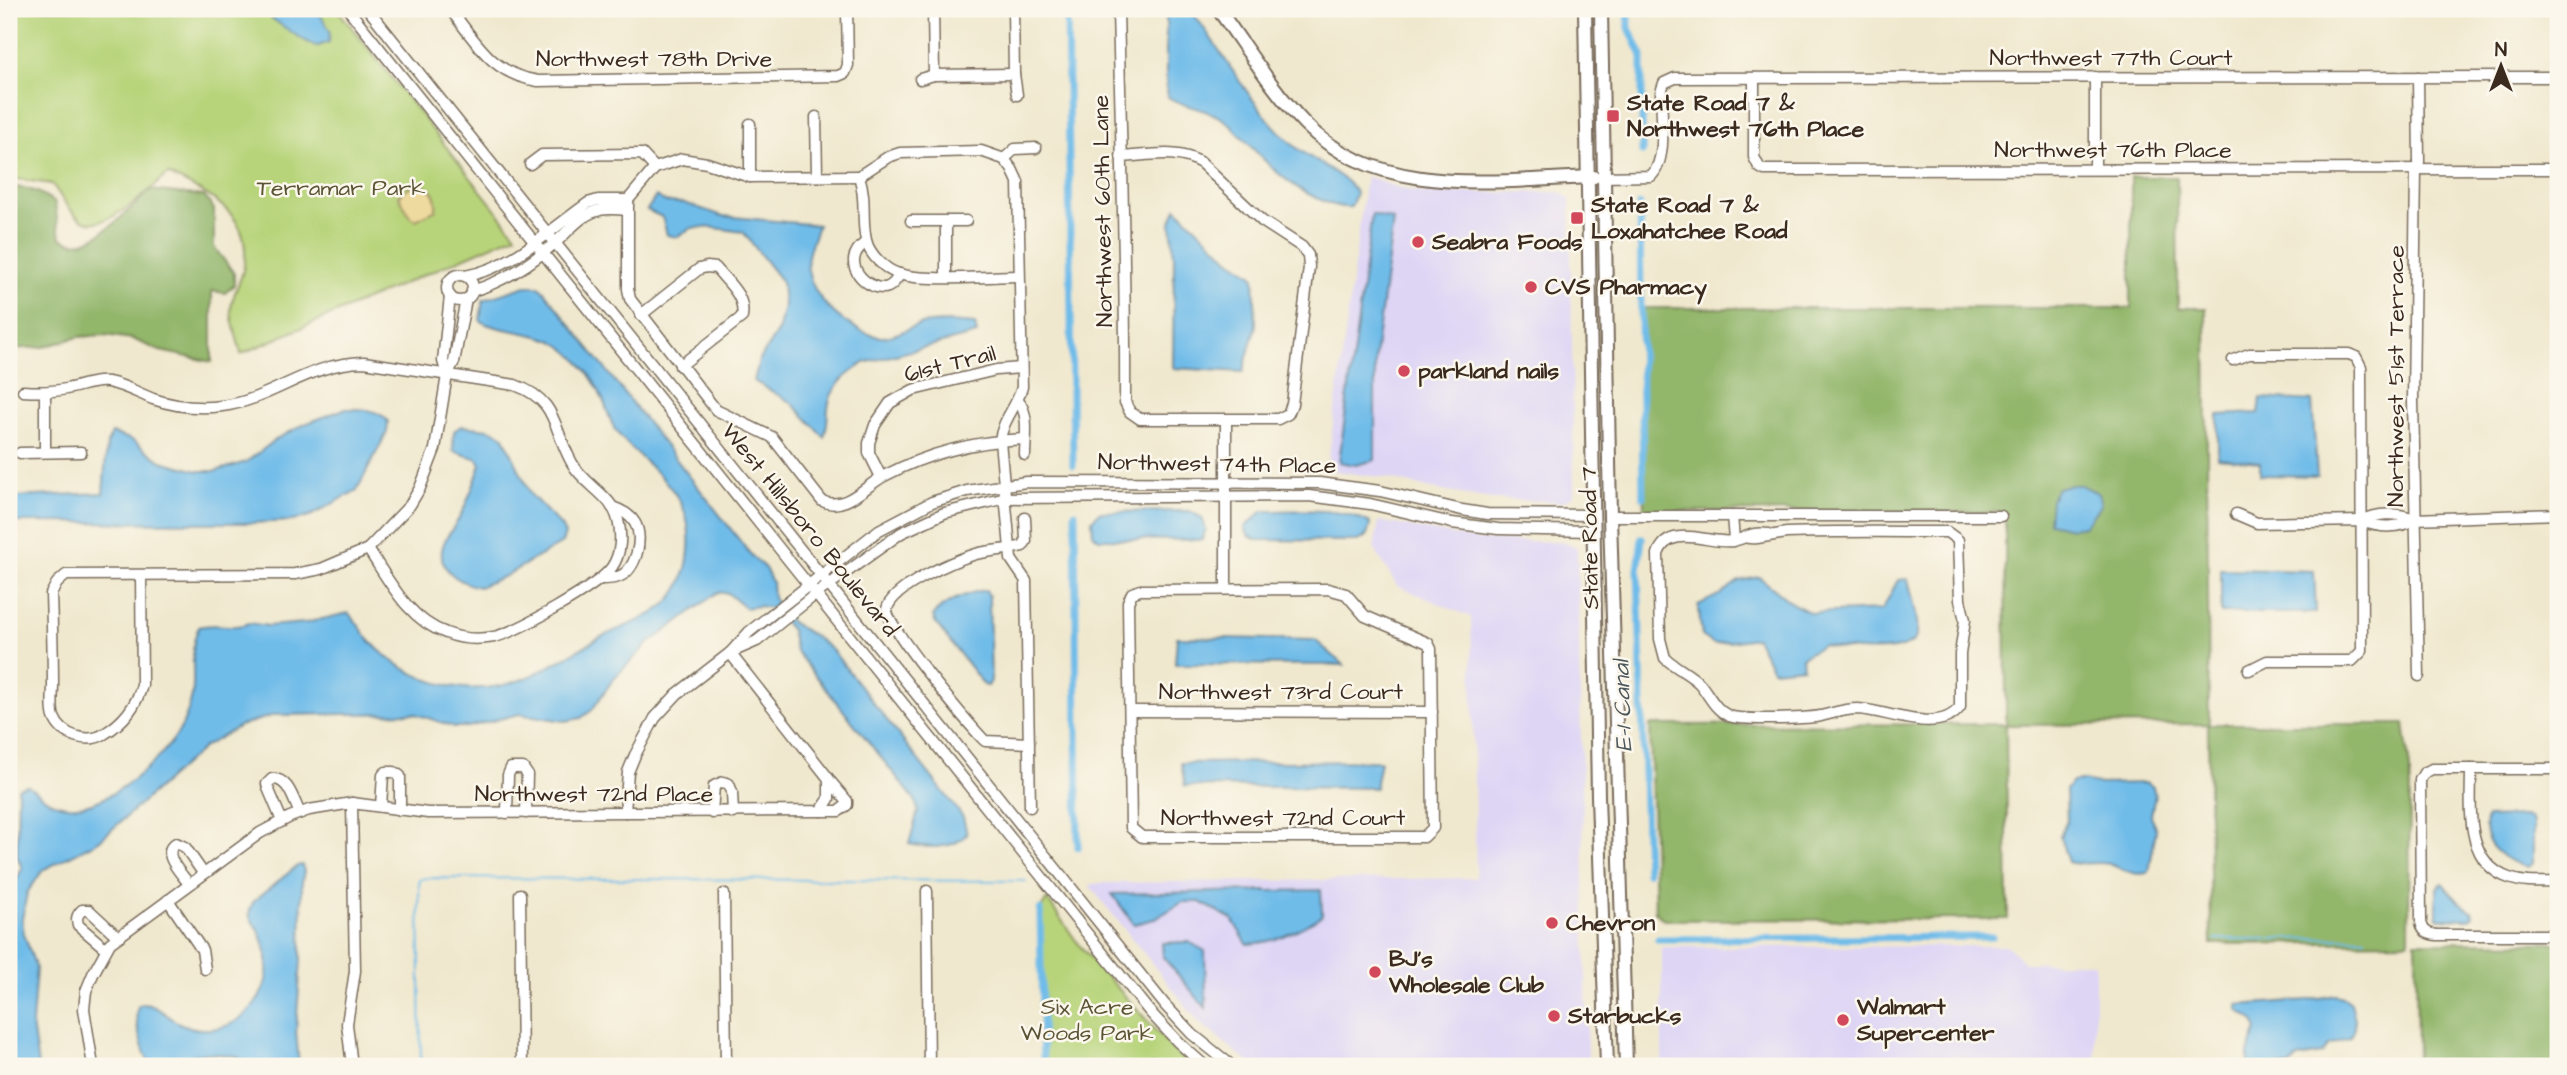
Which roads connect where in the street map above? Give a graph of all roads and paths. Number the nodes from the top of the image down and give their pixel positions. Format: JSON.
{"nodes":[{"id":1,"x":348,"y":9,"type":"edge"},
{"id":2,"x":368,"y":9,"type":"edge"},
{"id":3,"x":450,"y":9,"type":"edge"},
{"id":4,"x":846,"y":9,"type":"edge"},
{"id":5,"x":933,"y":9,"type":"edge"},
{"id":6,"x":1013,"y":9,"type":"edge"},
{"id":7,"x":1118,"y":9,"type":"edge"},
{"id":8,"x":1218,"y":9,"type":"edge"},
{"id":9,"x":1601,"y":13,"type":"edge"},
{"id":10,"x":1585,"y":14,"type":"edge"},
{"id":11,"x":1014,"y":74,"type":"junction"},
{"id":12,"x":934,"y":75,"type":"junction"},
{"id":13,"x":2095,"y":77,"type":"junction"},
{"id":14,"x":2418,"y":77,"type":"junction"},
{"id":15,"x":2558,"y":77,"type":"edge"},
{"id":16,"x":1754,"y":78,"type":"junction"},
{"id":17,"x":920,"y":79,"type":"dead end"},
{"id":18,"x":1017,"y":95,"type":"dead end"},
{"id":19,"x":816,"y":117,"type":"dead end"},
{"id":20,"x":750,"y":124,"type":"dead end"},
{"id":21,"x":1036,"y":148,"type":"dead end"},
{"id":22,"x":1121,"y":157,"type":"junction"},
{"id":23,"x":1004,"y":159,"type":"junction"},
{"id":24,"x":530,"y":164,"type":"dead end"},
{"id":25,"x":655,"y":168,"type":"junction"},
{"id":26,"x":2095,"y":169,"type":"junction"},
{"id":27,"x":2416,"y":169,"type":"junction"},
{"id":28,"x":2558,"y":169,"type":"edge"},
{"id":29,"x":817,"y":176,"type":"junction"},
{"id":30,"x":859,"y":176,"type":"junction"},
{"id":31,"x":750,"y":177,"type":"junction"},
{"id":32,"x":1587,"y":177,"type":"junction"},
{"id":33,"x":1604,"y":177,"type":"junction"},
{"id":34,"x":627,"y":205,"type":"junction"},
{"id":35,"x":911,"y":221,"type":"dead end"},
{"id":36,"x":946,"y":221,"type":"junction"},
{"id":37,"x":966,"y":221,"type":"dead end"},
{"id":38,"x":547,"y":233,"type":"junction"},
{"id":39,"x":534,"y":242,"type":"junction"},
{"id":40,"x":866,"y":242,"type":"junction"},
{"id":41,"x":555,"y":243,"type":"junction"},
{"id":42,"x":542,"y":252,"type":"junction"},
{"id":43,"x":900,"y":274,"type":"junction"},
{"id":44,"x":465,"y":276,"type":"junction"},
{"id":45,"x":1019,"y":276,"type":"junction"},
{"id":46,"x":946,"y":277,"type":"junction"},
{"id":47,"x":469,"y":295,"type":"junction"},
{"id":48,"x":450,"y":296,"type":"junction"},
{"id":49,"x":641,"y":315,"type":"junction"},
{"id":50,"x":447,"y":328,"type":"junction"},
{"id":51,"x":460,"y":330,"type":"junction"},
{"id":52,"x":2233,"y":360,"type":"dead end"},
{"id":53,"x":680,"y":366,"type":"junction"},
{"id":54,"x":1021,"y":368,"type":"junction"},
{"id":55,"x":447,"y":375,"type":"junction"},
{"id":56,"x":23,"y":391,"type":"dead end"},
{"id":57,"x":45,"y":392,"type":"junction"},
{"id":58,"x":1018,"y":401,"type":"junction"},
{"id":59,"x":1226,"y":420,"type":"junction"},
{"id":60,"x":1025,"y":439,"type":"junction"},
{"id":61,"x":1000,"y":441,"type":"junction"},
{"id":62,"x":45,"y":452,"type":"junction"},
{"id":63,"x":81,"y":452,"type":"dead end"},
{"id":64,"x":20,"y":453,"type":"dead end"},
{"id":65,"x":1025,"y":455,"type":"dead end"},
{"id":66,"x":1592,"y":474,"type":"junction"},
{"id":67,"x":881,"y":477,"type":"junction"},
{"id":68,"x":1226,"y":482,"type":"junction"},
{"id":69,"x":1005,"y":484,"type":"junction"},
{"id":70,"x":1226,"y":496,"type":"junction"},
{"id":71,"x":1006,"y":498,"type":"junction"},
{"id":72,"x":612,"y":507,"type":"junction"},
{"id":73,"x":2236,"y":514,"type":"dead end"},
{"id":74,"x":2558,"y":514,"type":"edge"},
{"id":75,"x":1593,"y":515,"type":"junction"},
{"id":76,"x":1610,"y":516,"type":"junction"},
{"id":77,"x":1738,"y":516,"type":"junction"},
{"id":78,"x":2001,"y":516,"type":"dead end"},
{"id":79,"x":1026,"y":518,"type":"dead end"},
{"id":80,"x":2414,"y":519,"type":"junction"},
{"id":81,"x":2362,"y":521,"type":"junction"},
{"id":82,"x":1593,"y":531,"type":"junction"},
{"id":83,"x":1741,"y":538,"type":"junction"},
{"id":84,"x":368,"y":549,"type":"junction"},
{"id":85,"x":1010,"y":550,"type":"junction"},
{"id":86,"x":1611,"y":559,"type":"junction"},
{"id":87,"x":141,"y":575,"type":"junction"},
{"id":88,"x":820,"y":575,"type":"junction"},
{"id":89,"x":601,"y":579,"type":"junction"},
{"id":90,"x":808,"y":585,"type":"junction"},
{"id":91,"x":828,"y":585,"type":"junction"},
{"id":92,"x":1226,"y":589,"type":"junction"},
{"id":93,"x":816,"y":594,"type":"junction"},
{"id":94,"x":789,"y":608,"type":"junction"},
{"id":95,"x":775,"y":619,"type":"junction"},
{"id":96,"x":749,"y":632,"type":"junction"},
{"id":97,"x":757,"y":641,"type":"junction"},
{"id":98,"x":730,"y":653,"type":"junction"},
{"id":99,"x":2249,"y":670,"type":"dead end"},
{"id":100,"x":2418,"y":676,"type":"dead end"},
{"id":101,"x":1130,"y":711,"type":"junction"},
{"id":102,"x":1432,"y":712,"type":"junction"},
{"id":103,"x":1029,"y":743,"type":"junction"},
{"id":104,"x":2472,"y":769,"type":"junction"},
{"id":105,"x":2558,"y":769,"type":"edge"},
{"id":106,"x":829,"y":779,"type":"junction"},
{"id":107,"x":1598,"y":796,"type":"junction"},
{"id":108,"x":352,"y":803,"type":"junction"},
{"id":109,"x":381,"y":806,"type":"junction"},
{"id":110,"x":1030,"y":807,"type":"dead end"},
{"id":111,"x":400,"y":810,"type":"junction"},
{"id":112,"x":821,"y":811,"type":"junction"},
{"id":113,"x":625,"y":812,"type":"junction"},
{"id":114,"x":300,"y":813,"type":"junction"},
{"id":115,"x":507,"y":813,"type":"junction"},
{"id":116,"x":526,"y":813,"type":"junction"},
{"id":117,"x":712,"y":813,"type":"junction"},
{"id":118,"x":733,"y":813,"type":"junction"},
{"id":119,"x":282,"y":821,"type":"junction"},
{"id":120,"x":1618,"y":837,"type":"junction"},
{"id":121,"x":203,"y":873,"type":"junction"},
{"id":122,"x":2558,"y":882,"type":"edge"},
{"id":123,"x":189,"y":884,"type":"junction"},
{"id":124,"x":927,"y":891,"type":"dead end"},
{"id":125,"x":520,"y":894,"type":"dead end"},
{"id":126,"x":724,"y":894,"type":"dead end"},
{"id":127,"x":168,"y":900,"type":"junction"},
{"id":128,"x":2558,"y":935,"type":"edge"},
{"id":129,"x":117,"y":936,"type":"junction"},
{"id":130,"x":106,"y":949,"type":"junction"},
{"id":131,"x":205,"y":970,"type":"dead end"},
{"id":132,"x":93,"y":1066,"type":"edge"},
{"id":133,"x":352,"y":1066,"type":"edge"},
{"id":134,"x":522,"y":1066,"type":"edge"},
{"id":135,"x":726,"y":1066,"type":"edge"},
{"id":136,"x":929,"y":1066,"type":"edge"},
{"id":137,"x":1205,"y":1066,"type":"edge"},
{"id":138,"x":1232,"y":1066,"type":"edge"},
{"id":139,"x":1606,"y":1066,"type":"edge"},
{"id":140,"x":1626,"y":1066,"type":"edge"}],
"edges":[{"from":1,"to":39,"type":"street","name":"West Hillsboro Boulevard"},
{"from":2,"to":38,"type":"street","name":"West Hillsboro Boulevard"},
{"from":3,"to":4,"type":"street","name":"Northwest 78th Drive"},
{"from":5,"to":12,"type":"street"},
{"from":6,"to":11,"type":"street"},
{"from":7,"to":22,"type":"street","name":"Northwest 60th Lane"},
{"from":8,"to":32,"type":"main road"},
{"from":9,"to":33,"type":"main road","name":"State Road 7"},
{"from":10,"to":32,"type":"main road","name":"State Road 7"},
{"from":11,"to":12,"type":"street"},
{"from":11,"to":18,"type":"street"},
{"from":12,"to":17,"type":"street"},
{"from":13,"to":14,"type":"street","name":"Northwest 77th Court"},
{"from":13,"to":16,"type":"street","name":"Northwest 77th Court"},
{"from":13,"to":26,"type":"street"},
{"from":14,"to":15,"type":"street","name":"Northwest 77th Court"},
{"from":14,"to":27,"type":"street","name":"Northwest 51st Terrace"},
{"from":16,"to":26,"type":"street","name":"Northwest 76th Place"},
{"from":16,"to":33,"type":"street","name":"Northwest 77th Court"},
{"from":19,"to":29,"type":"street"},
{"from":20,"to":31,"type":"street"},
{"from":21,"to":23,"type":"street"},
{"from":22,"to":59,"type":"street","name":"Northwest 60th Lane"},
{"from":22,"to":59,"type":"street"},
{"from":23,"to":30,"type":"street"},
{"from":23,"to":45,"type":"street"},
{"from":24,"to":25,"type":"street"},
{"from":25,"to":31,"type":"street"},
{"from":25,"to":34,"type":"street"},
{"from":26,"to":27,"type":"street","name":"Northwest 76th Place"},
{"from":27,"to":28,"type":"street","name":"Northwest 76th Place"},
{"from":27,"to":80,"type":"street","name":"Northwest 51st Terrace"},
{"from":29,"to":30,"type":"street"},
{"from":29,"to":31,"type":"street"},
{"from":30,"to":40,"type":"street"},
{"from":32,"to":33,"type":"main road"},
{"from":32,"to":66,"type":"main road","name":"State Road 7"},
{"from":33,"to":76,"type":"main road","name":"State Road 7"},
{"from":34,"to":38,"type":"street"},
{"from":34,"to":41,"type":"street"},
{"from":34,"to":49,"type":"street"},
{"from":35,"to":36,"type":"street"},
{"from":36,"to":37,"type":"street"},
{"from":36,"to":46,"type":"street"},
{"from":38,"to":39,"type":"street"},
{"from":38,"to":41,"type":"street","name":"West Hillsboro Boulevard"},
{"from":39,"to":42,"type":"street","name":"West Hillsboro Boulevard"},
{"from":39,"to":44,"type":"street"},
{"from":40,"to":43,"type":"street"},
{"from":40,"to":43,"type":"street"},
{"from":41,"to":42,"type":"street"},
{"from":41,"to":88,"type":"street","name":"West Hillsboro Boulevard"},
{"from":42,"to":47,"type":"street"},
{"from":42,"to":90,"type":"street","name":"West Hillsboro Boulevard"},
{"from":43,"to":46,"type":"street"},
{"from":44,"to":47,"type":"street"},
{"from":44,"to":48,"type":"street"},
{"from":45,"to":46,"type":"street"},
{"from":45,"to":54,"type":"street"},
{"from":47,"to":48,"type":"street"},
{"from":47,"to":51,"type":"street"},
{"from":48,"to":50,"type":"street"},
{"from":49,"to":53,"type":"street"},
{"from":49,"to":53,"type":"street"},
{"from":50,"to":51,"type":"street"},
{"from":50,"to":55,"type":"street"},
{"from":51,"to":55,"type":"street"},
{"from":52,"to":81,"type":"street"},
{"from":53,"to":67,"type":"street"},
{"from":54,"to":58,"type":"street"},
{"from":54,"to":67,"type":"street","name":"61st Trail"},
{"from":55,"to":57,"type":"street"},
{"from":55,"to":72,"type":"street"},
{"from":55,"to":84,"type":"street"},
{"from":56,"to":57,"type":"street"},
{"from":57,"to":62,"type":"street"},
{"from":58,"to":60,"type":"street"},
{"from":58,"to":61,"type":"street"},
{"from":59,"to":68,"type":"street"},
{"from":60,"to":61,"type":"street"},
{"from":60,"to":65,"type":"street"},
{"from":61,"to":67,"type":"street"},
{"from":61,"to":69,"type":"street"},
{"from":62,"to":63,"type":"street"},
{"from":62,"to":64,"type":"street"},
{"from":66,"to":75,"type":"main road","name":"State Road 7"},
{"from":66,"to":76,"type":"main road"},
{"from":68,"to":69,"type":"street","name":"Northwest 74th Place"},
{"from":68,"to":70,"type":"street"},
{"from":68,"to":75,"type":"street","name":"Northwest 74th Place"},
{"from":69,"to":71,"type":"street"},
{"from":69,"to":88,"type":"street","name":"Northwest 74th Place"},
{"from":70,"to":71,"type":"street","name":"Northwest 74th Place"},
{"from":70,"to":82,"type":"street","name":"Northwest 74th Place"},
{"from":70,"to":92,"type":"street"},
{"from":71,"to":85,"type":"street"},
{"from":71,"to":91,"type":"street","name":"Northwest 74th Place"},
{"from":72,"to":89,"type":"street"},
{"from":72,"to":89,"type":"street"},
{"from":73,"to":81,"type":"street"},
{"from":74,"to":80,"type":"street"},
{"from":75,"to":82,"type":"main road","name":"State Road 7"},
{"from":75,"to":86,"type":"main road"},
{"from":76,"to":77,"type":"street"},
{"from":76,"to":86,"type":"main road","name":"State Road 7"},
{"from":77,"to":78,"type":"street"},
{"from":77,"to":83,"type":"street"},
{"from":79,"to":85,"type":"street"},
{"from":80,"to":81,"type":"street"},
{"from":80,"to":100,"type":"street","name":"Northwest 51st Terrace"},
{"from":81,"to":99,"type":"street"},
{"from":82,"to":107,"type":"main road","name":"State Road 7"},
{"from":83,"to":83,"type":"street"},
{"from":84,"to":87,"type":"street"},
{"from":84,"to":89,"type":"street"},
{"from":85,"to":103,"type":"street"},
{"from":85,"to":103,"type":"street"},
{"from":86,"to":120,"type":"main road","name":"State Road 7"},
{"from":87,"to":87,"type":"street"},
{"from":88,"to":90,"type":"street","name":"Northwest 74th Place"},
{"from":88,"to":91,"type":"street","name":"West Hillsboro Boulevard"},
{"from":90,"to":93,"type":"street","name":"West Hillsboro Boulevard"},
{"from":90,"to":94,"type":"street","name":"Northwest 74th Place"},
{"from":91,"to":93,"type":"street","name":"Northwest 74th Place"},
{"from":91,"to":138,"type":"street","name":"West Hillsboro Boulevard"},
{"from":92,"to":101,"type":"street"},
{"from":92,"to":102,"type":"street"},
{"from":93,"to":94,"type":"street","name":"Northwest 74th Place"},
{"from":93,"to":137,"type":"street","name":"West Hillsboro Boulevard"},
{"from":94,"to":95,"type":"street"},
{"from":95,"to":96,"type":"street"},
{"from":95,"to":97,"type":"street"},
{"from":96,"to":97,"type":"street"},
{"from":96,"to":98,"type":"street"},
{"from":97,"to":98,"type":"street"},
{"from":98,"to":106,"type":"street"},
{"from":98,"to":113,"type":"street"},
{"from":101,"to":102,"type":"street","name":"Northwest 73rd Court"},
{"from":101,"to":102,"type":"street","name":"Northwest 72nd Court"},
{"from":103,"to":110,"type":"street"},
{"from":104,"to":105,"type":"street"},
{"from":104,"to":122,"type":"street"},
{"from":104,"to":128,"type":"street"},
{"from":106,"to":112,"type":"street"},
{"from":106,"to":112,"type":"street"},
{"from":107,"to":120,"type":"main road"},
{"from":107,"to":139,"type":"main road","name":"State Road 7"},
{"from":108,"to":109,"type":"street","name":"Northwest 72nd Place"},
{"from":108,"to":114,"type":"street","name":"Northwest 72nd Place"},
{"from":108,"to":133,"type":"street"},
{"from":109,"to":111,"type":"street","name":"Northwest 72nd Place"},
{"from":109,"to":111,"type":"street"},
{"from":111,"to":115,"type":"street","name":"Northwest 72nd Place"},
{"from":112,"to":118,"type":"street","name":"Northwest 72nd Place"},
{"from":113,"to":116,"type":"street","name":"Northwest 72nd Place"},
{"from":113,"to":117,"type":"street","name":"Northwest 72nd Place"},
{"from":114,"to":119,"type":"street","name":"Northwest 72nd Place"},
{"from":114,"to":119,"type":"street"},
{"from":115,"to":116,"type":"street","name":"Northwest 72nd Place"},
{"from":115,"to":116,"type":"street"},
{"from":117,"to":118,"type":"street","name":"Northwest 72nd Place"},
{"from":117,"to":118,"type":"street"},
{"from":119,"to":121,"type":"street","name":"Northwest 72nd Place"},
{"from":120,"to":140,"type":"main road","name":"State Road 7"},
{"from":121,"to":123,"type":"street","name":"Northwest 72nd Place"},
{"from":121,"to":123,"type":"street"},
{"from":123,"to":127,"type":"street","name":"Northwest 72nd Place"},
{"from":124,"to":136,"type":"street"},
{"from":125,"to":134,"type":"street"},
{"from":126,"to":135,"type":"street"},
{"from":127,"to":129,"type":"street","name":"Northwest 72nd Place"},
{"from":127,"to":131,"type":"street"},
{"from":129,"to":130,"type":"street","name":"Northwest 72nd Place"},
{"from":129,"to":130,"type":"street"},
{"from":130,"to":132,"type":"street","name":"Northwest 72nd Place"}]}
